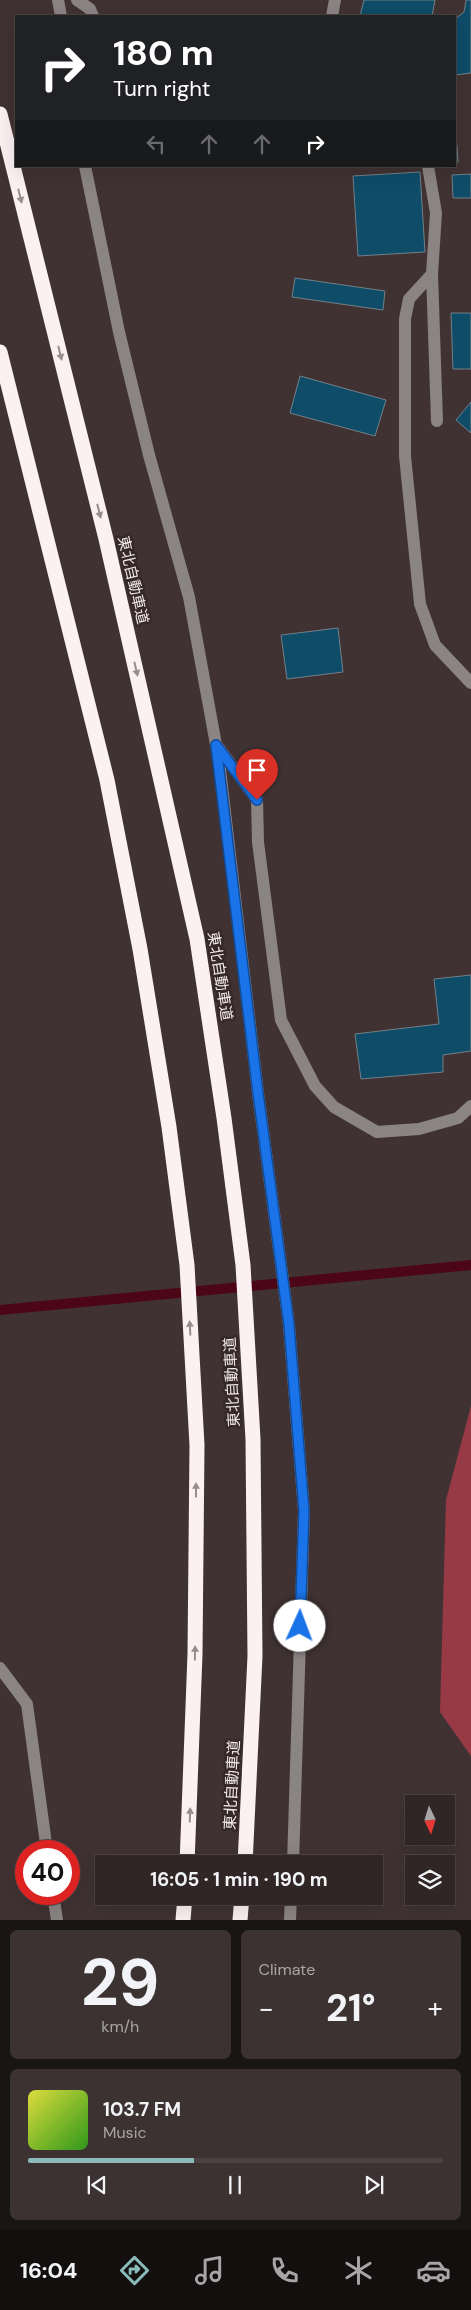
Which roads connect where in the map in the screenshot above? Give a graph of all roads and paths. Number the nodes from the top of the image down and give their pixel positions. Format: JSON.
{"nodes":[{"id":1,"x":58,"y":0,"type":"edge"},
{"id":2,"x":77,"y":0,"type":"edge"},
{"id":3,"x":335,"y":0,"type":"edge"},
{"id":4,"x":61,"y":15,"type":"edge"},
{"id":5,"x":93,"y":15,"type":"edge"},
{"id":6,"x":332,"y":15,"type":"edge"},
{"id":7,"x":0,"y":114,"type":"edge"},
{"id":8,"x":85,"y":167,"type":"edge"},
{"id":9,"x":428,"y":167,"type":"edge"},
{"id":10,"x":432,"y":274,"type":"junction"},
{"id":11,"x":0,"y":352,"type":"edge"},
{"id":12,"x":437,"y":421,"type":"dead end"},
{"id":13,"x":471,"y":683,"type":"edge"},
{"id":14,"x":216,"y":745,"type":"junction"},
{"id":15,"x":471,"y":1106,"type":"edge"},
{"id":16,"x":0,"y":1668,"type":"edge"},
{"id":17,"x":46,"y":1840,"type":"edge"},
{"id":18,"x":187,"y":1855,"type":"edge"},
{"id":19,"x":245,"y":1855,"type":"edge"},
{"id":20,"x":293,"y":1855,"type":"edge"},
{"id":21,"x":55,"y":1905,"type":"edge"},
{"id":22,"x":184,"y":1905,"type":"edge"},
{"id":23,"x":241,"y":1905,"type":"edge"},
{"id":24,"x":291,"y":1905,"type":"edge"},
{"id":25,"x":57,"y":1920,"type":"edge"},
{"id":26,"x":183,"y":1920,"type":"edge"},
{"id":27,"x":240,"y":1920,"type":"edge"},
{"id":28,"x":290,"y":1920,"type":"edge"}],
"edges":[{"from":1,"to":4,"type":"street"},
{"from":2,"to":5,"type":"street"},
{"from":3,"to":6,"type":"street"},
{"from":7,"to":19,"type":"highway","name":"東北自動車道","one_way":true},
{"from":8,"to":14,"type":"street"},
{"from":9,"to":10,"type":"street"},
{"from":10,"to":12,"type":"street"},
{"from":10,"to":13,"type":"street"},
{"from":18,"to":11,"type":"highway","one_way":true},
{"from":14,"to":15,"type":"street"},
{"from":14,"to":20,"type":"street"},
{"from":16,"to":17,"type":"street"},
{"from":21,"to":25,"type":"street"},
{"from":22,"to":26,"type":"highway"},
{"from":23,"to":27,"type":"highway"},
{"from":24,"to":28,"type":"street"}]}
